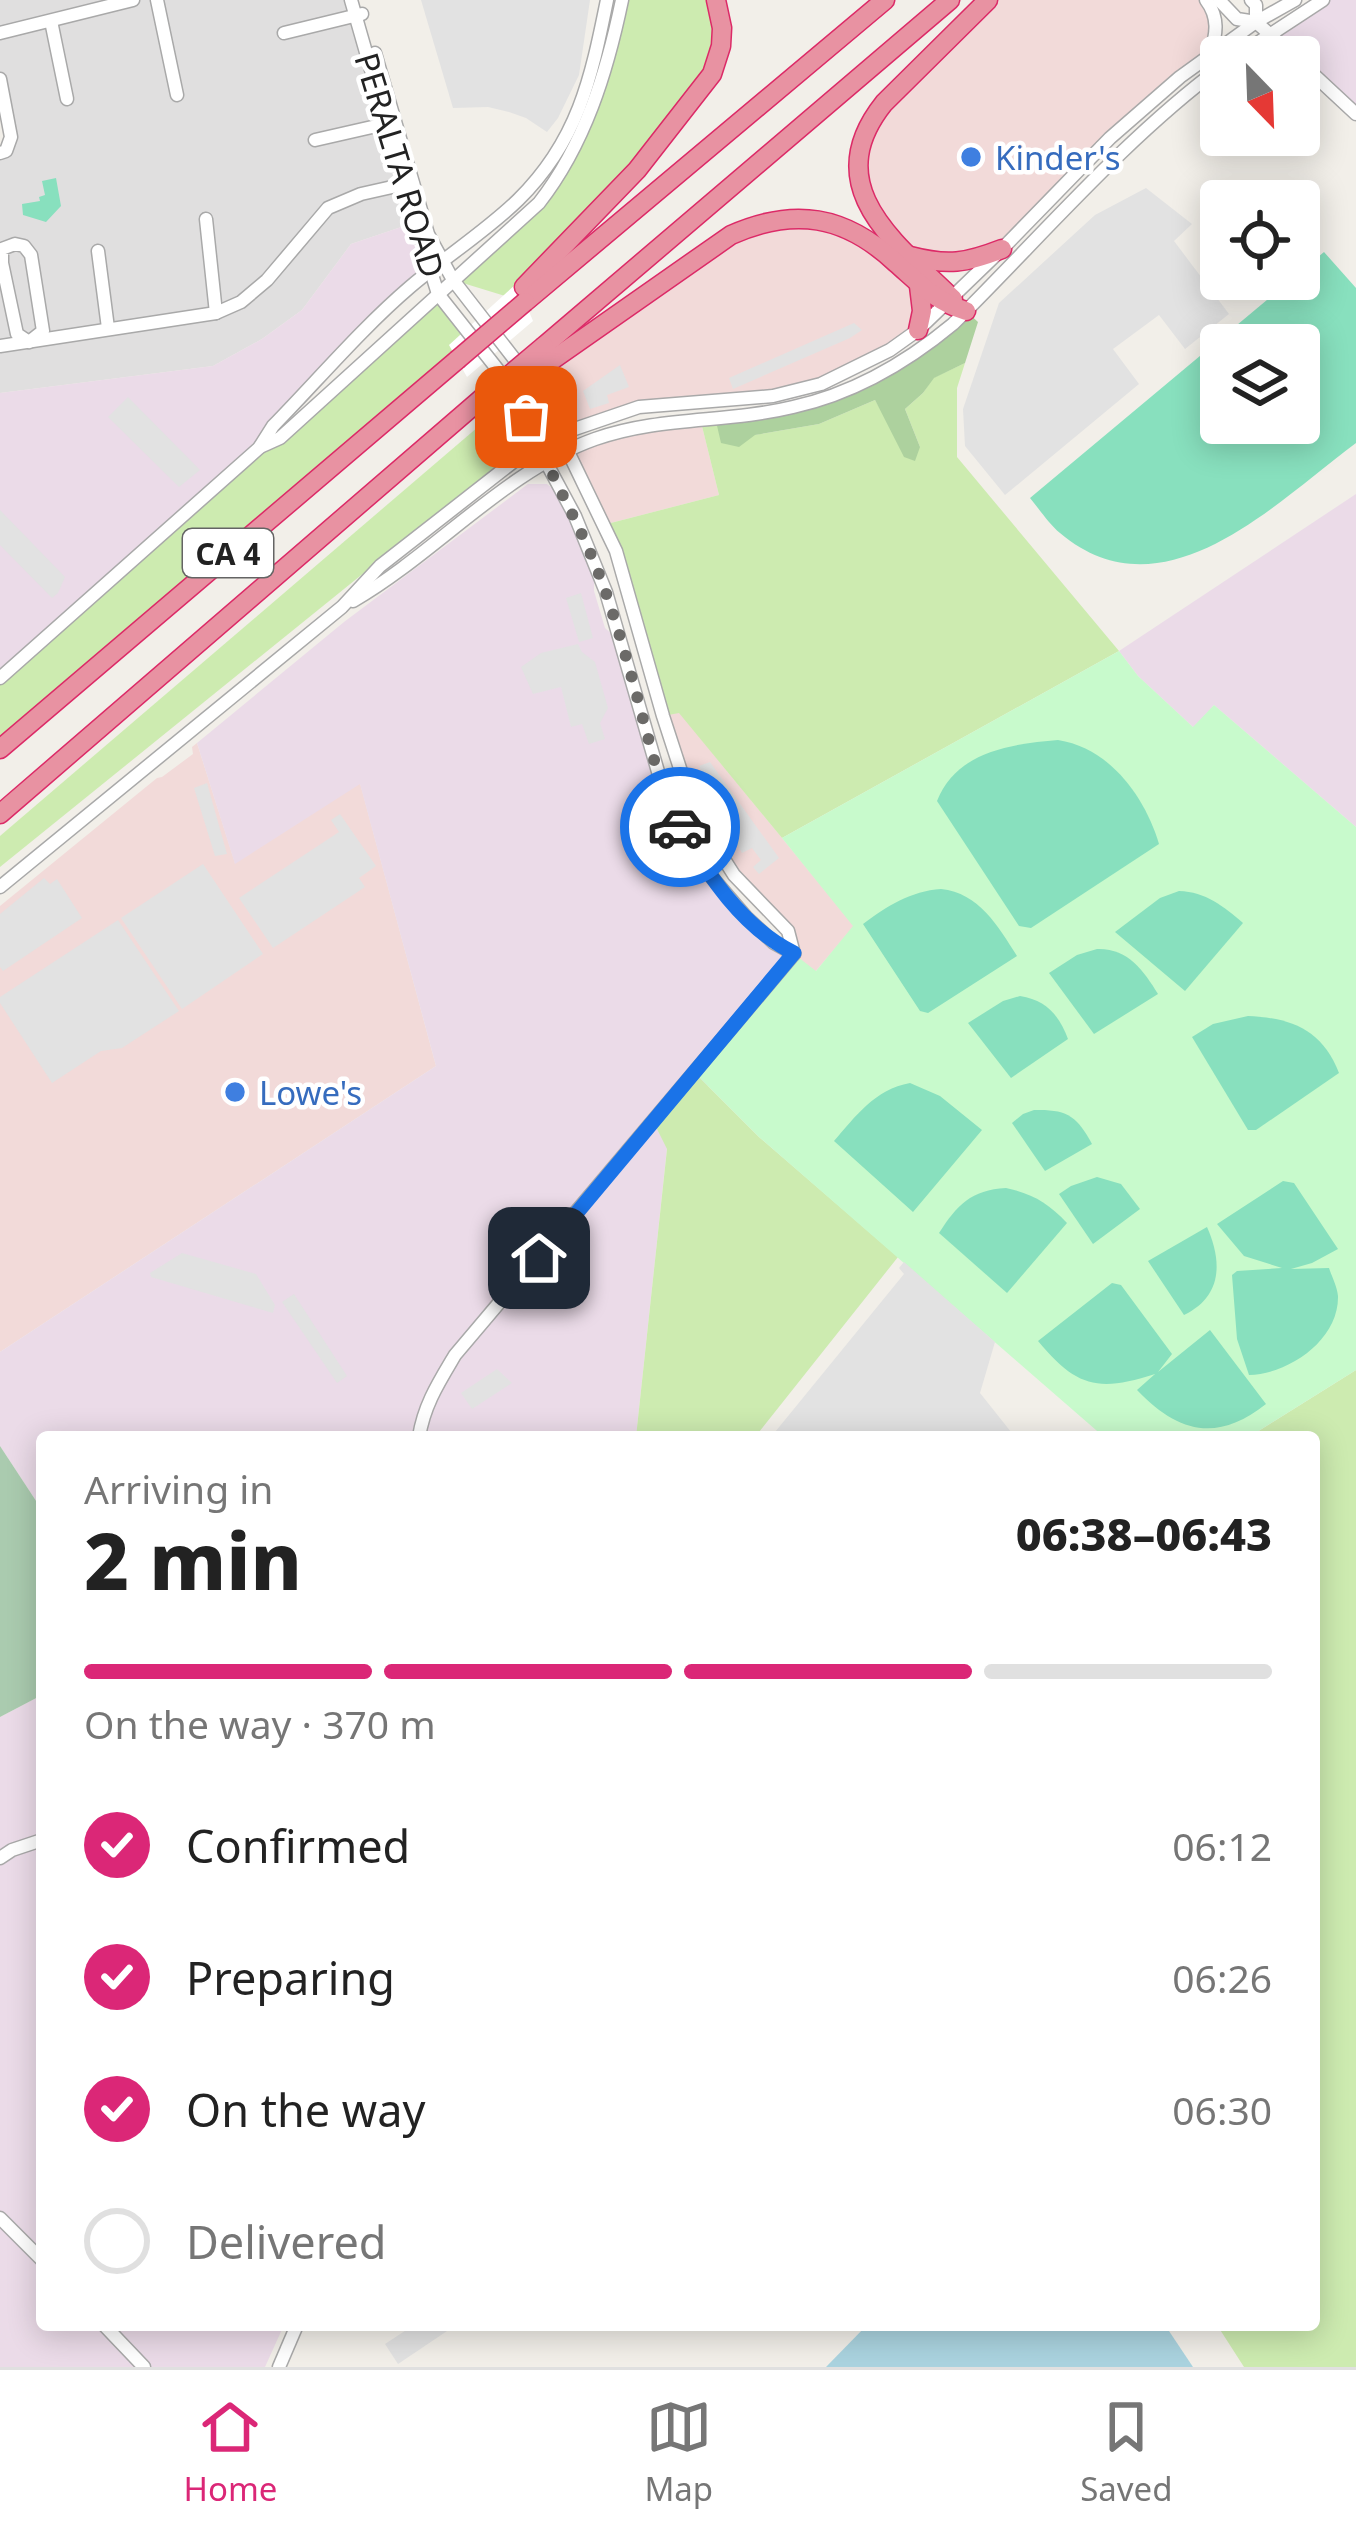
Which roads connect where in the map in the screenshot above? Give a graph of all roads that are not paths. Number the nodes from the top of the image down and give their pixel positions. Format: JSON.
{"nodes":[{"id":1,"x":133,"y":0,"type":"edge"},
{"id":2,"x":157,"y":0,"type":"edge"},
{"id":3,"x":607,"y":0,"type":"edge"},
{"id":4,"x":622,"y":0,"type":"edge"},
{"id":5,"x":716,"y":0,"type":"edge"},
{"id":6,"x":885,"y":0,"type":"edge"},
{"id":7,"x":950,"y":0,"type":"edge"},
{"id":8,"x":988,"y":0,"type":"edge"},
{"id":9,"x":1206,"y":0,"type":"edge"},
{"id":10,"x":1220,"y":0,"type":"edge"},
{"id":11,"x":1251,"y":0,"type":"edge"},
{"id":12,"x":1294,"y":0,"type":"edge"},
{"id":13,"x":1323,"y":0,"type":"edge"},
{"id":14,"x":358,"y":7,"type":"edge"},
{"id":15,"x":51,"y":21,"type":"junction"},
{"id":16,"x":1256,"y":22,"type":"junction"},
{"id":17,"x":0,"y":33,"type":"edge"},
{"id":18,"x":284,"y":33,"type":"dead end"},
{"id":19,"x":1271,"y":34,"type":"junction"},
{"id":20,"x":1216,"y":36,"type":"edge"},
{"id":21,"x":1235,"y":36,"type":"edge"},
{"id":22,"x":1268,"y":36,"type":"edge"},
{"id":23,"x":1200,"y":62,"type":"edge"},
{"id":24,"x":0,"y":79,"type":"edge"},
{"id":25,"x":1320,"y":80,"type":"edge"},
{"id":26,"x":1200,"y":83,"type":"edge"},
{"id":27,"x":177,"y":94,"type":"dead end"},
{"id":28,"x":67,"y":99,"type":"dead end"},
{"id":29,"x":1356,"y":114,"type":"edge"},
{"id":30,"x":391,"y":122,"type":"junction"},
{"id":31,"x":315,"y":140,"type":"dead end"},
{"id":32,"x":0,"y":153,"type":"edge"},
{"id":33,"x":408,"y":183,"type":"junction"},
{"id":34,"x":206,"y":219,"type":"dead end"},
{"id":35,"x":1002,"y":249,"type":"junction"},
{"id":36,"x":98,"y":251,"type":"dead end"},
{"id":37,"x":910,"y":256,"type":"junction"},
{"id":38,"x":436,"y":267,"type":"junction"},
{"id":39,"x":453,"y":280,"type":"junction"},
{"id":40,"x":920,"y":286,"type":"junction"},
{"id":41,"x":438,"y":294,"type":"junction"},
{"id":42,"x":523,"y":296,"type":"junction"},
{"id":43,"x":954,"y":304,"type":"junction"},
{"id":44,"x":216,"y":313,"type":"junction"},
{"id":45,"x":108,"y":328,"type":"junction"},
{"id":46,"x":918,"y":330,"type":"junction"},
{"id":47,"x":29,"y":342,"type":"junction"},
{"id":48,"x":0,"y":346,"type":"edge"},
{"id":49,"x":548,"y":353,"type":"junction"},
{"id":50,"x":560,"y":434,"type":"junction"},
{"id":51,"x":538,"y":445,"type":"junction"},
{"id":52,"x":259,"y":448,"type":"junction"},
{"id":53,"x":569,"y":450,"type":"junction"},
{"id":54,"x":546,"y":462,"type":"junction"},
{"id":55,"x":342,"y":607,"type":"junction"},
{"id":56,"x":0,"y":678,"type":"edge"},
{"id":57,"x":0,"y":749,"type":"edge"},
{"id":58,"x":0,"y":814,"type":"edge"},
{"id":59,"x":0,"y":887,"type":"edge"},
{"id":60,"x":794,"y":953,"type":"junction"},
{"id":61,"x":420,"y":1431,"type":"edge"},
{"id":62,"x":36,"y":1842,"type":"edge"},
{"id":63,"x":0,"y":1858,"type":"edge"},
{"id":64,"x":0,"y":2218,"type":"edge"},
{"id":65,"x":36,"y":2254,"type":"edge"},
{"id":66,"x":110,"y":2331,"type":"edge"},
{"id":67,"x":294,"y":2331,"type":"edge"},
{"id":68,"x":144,"y":2367,"type":"edge"},
{"id":69,"x":279,"y":2367,"type":"edge"}],
"edges":[{"from":1,"to":15,"type":"street"},
{"from":2,"to":27,"type":"street"},
{"from":3,"to":38,"type":"street"},
{"from":4,"to":39,"type":"street"},
{"from":5,"to":42,"type":"highway"},
{"from":6,"to":42,"type":"highway","number":"CA 4"},
{"from":7,"to":49,"type":"highway"},
{"from":8,"to":37,"type":"highway"},
{"from":9,"to":20,"type":"street"},
{"from":10,"to":16,"type":"street"},
{"from":11,"to":16,"type":"street"},
{"from":12,"to":16,"type":"street"},
{"from":13,"to":19,"type":"street"},
{"from":14,"to":18,"type":"street"},
{"from":14,"to":30,"type":"street","name":"PERALTA ROAD"},
{"from":15,"to":17,"type":"street"},
{"from":15,"to":28,"type":"street"},
{"from":16,"to":19,"type":"street"},
{"from":16,"to":21,"type":"street"},
{"from":19,"to":22,"type":"street"},
{"from":23,"to":35,"type":"street"},
{"from":24,"to":32,"type":"street"},
{"from":25,"to":29,"type":"street"},
{"from":26,"to":43,"type":"street"},
{"from":30,"to":31,"type":"street"},
{"from":30,"to":33,"type":"street","name":"PERALTA ROAD"},
{"from":33,"to":38,"type":"street","name":"PERALTA ROAD"},
{"from":33,"to":44,"type":"street"},
{"from":34,"to":44,"type":"street"},
{"from":35,"to":37,"type":"highway"},
{"from":35,"to":43,"type":"street"},
{"from":36,"to":45,"type":"street"},
{"from":37,"to":43,"type":"highway"},
{"from":38,"to":39,"type":"street","name":"PERALTA ROAD"},
{"from":38,"to":41,"type":"street","name":"PERALTA ROAD"},
{"from":38,"to":52,"type":"street"},
{"from":39,"to":41,"type":"street"},
{"from":39,"to":50,"type":"street","name":"PERALTA ROAD"},
{"from":40,"to":43,"type":"highway"},
{"from":40,"to":46,"type":"highway"},
{"from":40,"to":49,"type":"highway"},
{"from":41,"to":51,"type":"street","name":"PERALTA ROAD"},
{"from":41,"to":52,"type":"street"},
{"from":42,"to":57,"type":"highway","number":"CA 4","bridge":true},
{"from":43,"to":46,"type":"street"},
{"from":43,"to":53,"type":"street"},
{"from":44,"to":45,"type":"street"},
{"from":45,"to":47,"type":"street"},
{"from":46,"to":50,"type":"street"},
{"from":47,"to":47,"type":"street"},
{"from":47,"to":48,"type":"street"},
{"from":49,"to":58,"type":"highway","number":"CA 4","bridge":true},
{"from":50,"to":51,"type":"street"},
{"from":50,"to":53,"type":"street","name":"PERALTA ROAD"},
{"from":51,"to":54,"type":"street","name":"PERALTA ROAD"},
{"from":51,"to":55,"type":"street"},
{"from":52,"to":56,"type":"street"},
{"from":53,"to":54,"type":"street"},
{"from":53,"to":60,"type":"street","name":"PERALTA ROAD"},
{"from":54,"to":55,"type":"street"},
{"from":54,"to":60,"type":"street","name":"PERALTA ROAD"},
{"from":55,"to":59,"type":"street"},
{"from":60,"to":61,"type":"street"},
{"from":62,"to":63,"type":"street"},
{"from":64,"to":65,"type":"street"},
{"from":66,"to":68,"type":"street"},
{"from":67,"to":69,"type":"street"}]}
